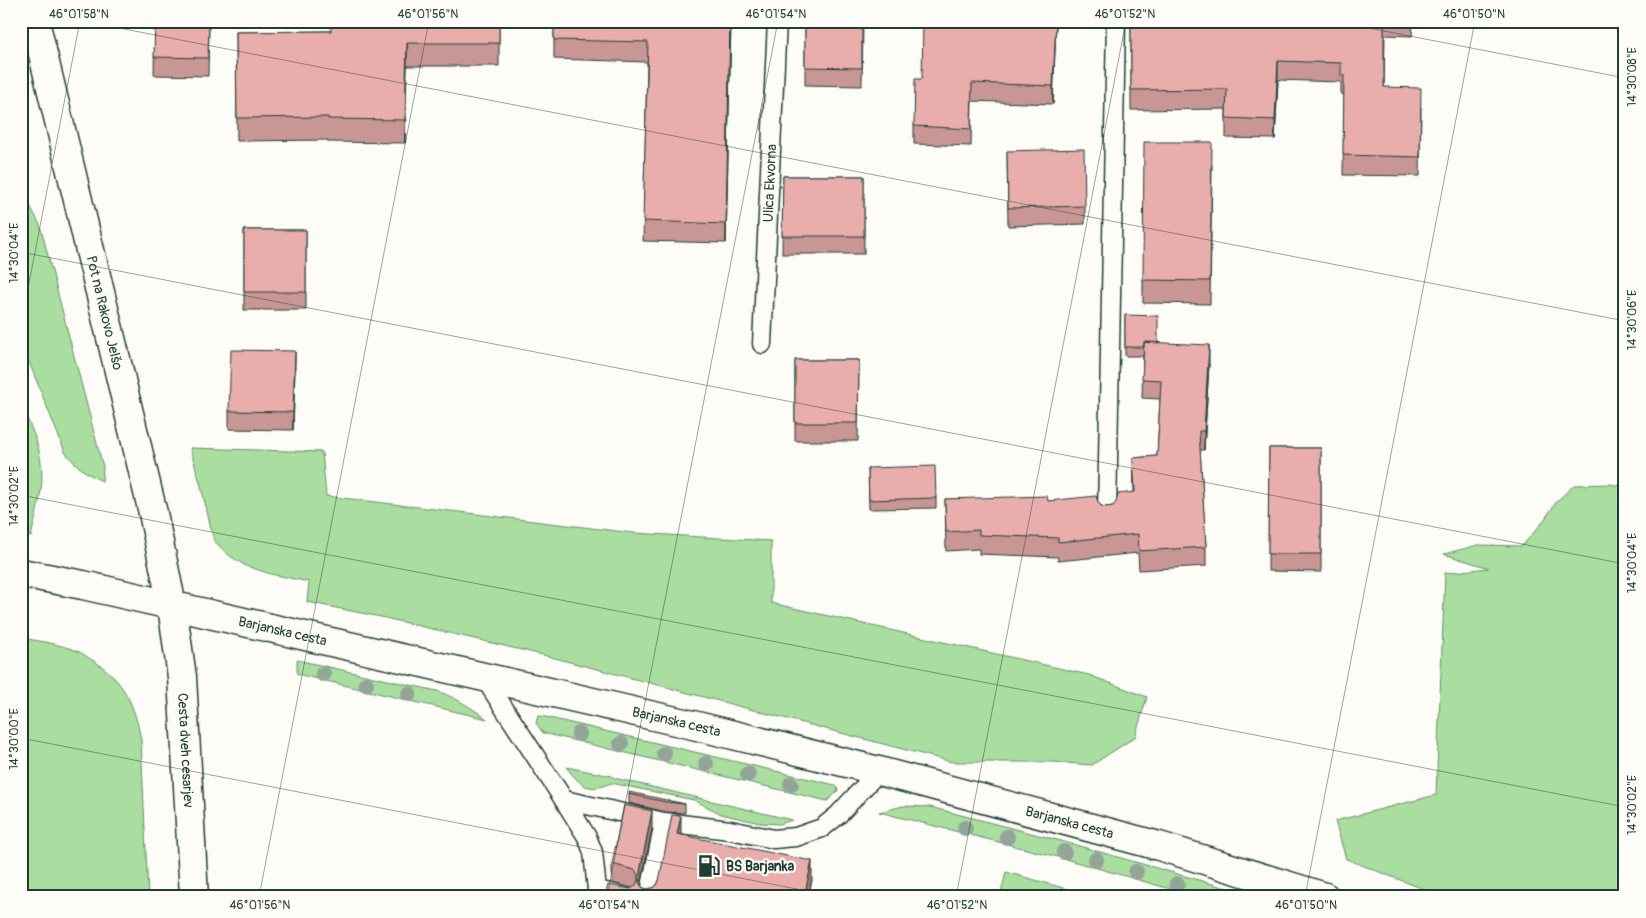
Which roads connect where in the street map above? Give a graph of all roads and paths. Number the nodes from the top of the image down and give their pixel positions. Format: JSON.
{"nodes":[{"id":1,"x":35,"y":21,"type":"edge"},
{"id":2,"x":777,"y":21,"type":"edge"},
{"id":3,"x":1116,"y":21,"type":"edge"},
{"id":4,"x":762,"y":344,"type":"dead end"},
{"id":5,"x":1107,"y":516,"type":"edge"},
{"id":6,"x":21,"y":573,"type":"edge"},
{"id":7,"x":172,"y":606,"type":"junction"},
{"id":8,"x":483,"y":676,"type":"junction"},
{"id":9,"x":879,"y":771,"type":"junction"},
{"id":10,"x":564,"y":800,"type":"junction"},
{"id":11,"x":664,"y":822,"type":"junction"},
{"id":12,"x":194,"y":897,"type":"edge"},
{"id":13,"x":628,"y":897,"type":"edge"},
{"id":14,"x":649,"y":897,"type":"edge"},
{"id":15,"x":1325,"y":897,"type":"edge"}],
"edges":[{"from":1,"to":7,"type":"main road","name":"Pot na Rakovo Jelšo"},
{"from":2,"to":4,"type":"lane","name":"Ulica Ekvorna"},
{"from":3,"to":5,"type":"lane"},
{"from":6,"to":7,"type":"main road","name":"Barjanska cesta"},
{"from":7,"to":8,"type":"main road","name":"Barjanska cesta"},
{"from":7,"to":12,"type":"main road","name":"Cesta dveh cesarjev"},
{"from":8,"to":9,"type":"main road","name":"Barjanska cesta"},
{"from":8,"to":10,"type":"lane"},
{"from":9,"to":11,"type":"lane"},
{"from":9,"to":15,"type":"main road","name":"Barjanska cesta"},
{"from":10,"to":11,"type":"lane"},
{"from":10,"to":13,"type":"lane"},
{"from":11,"to":14,"type":"lane"}]}
